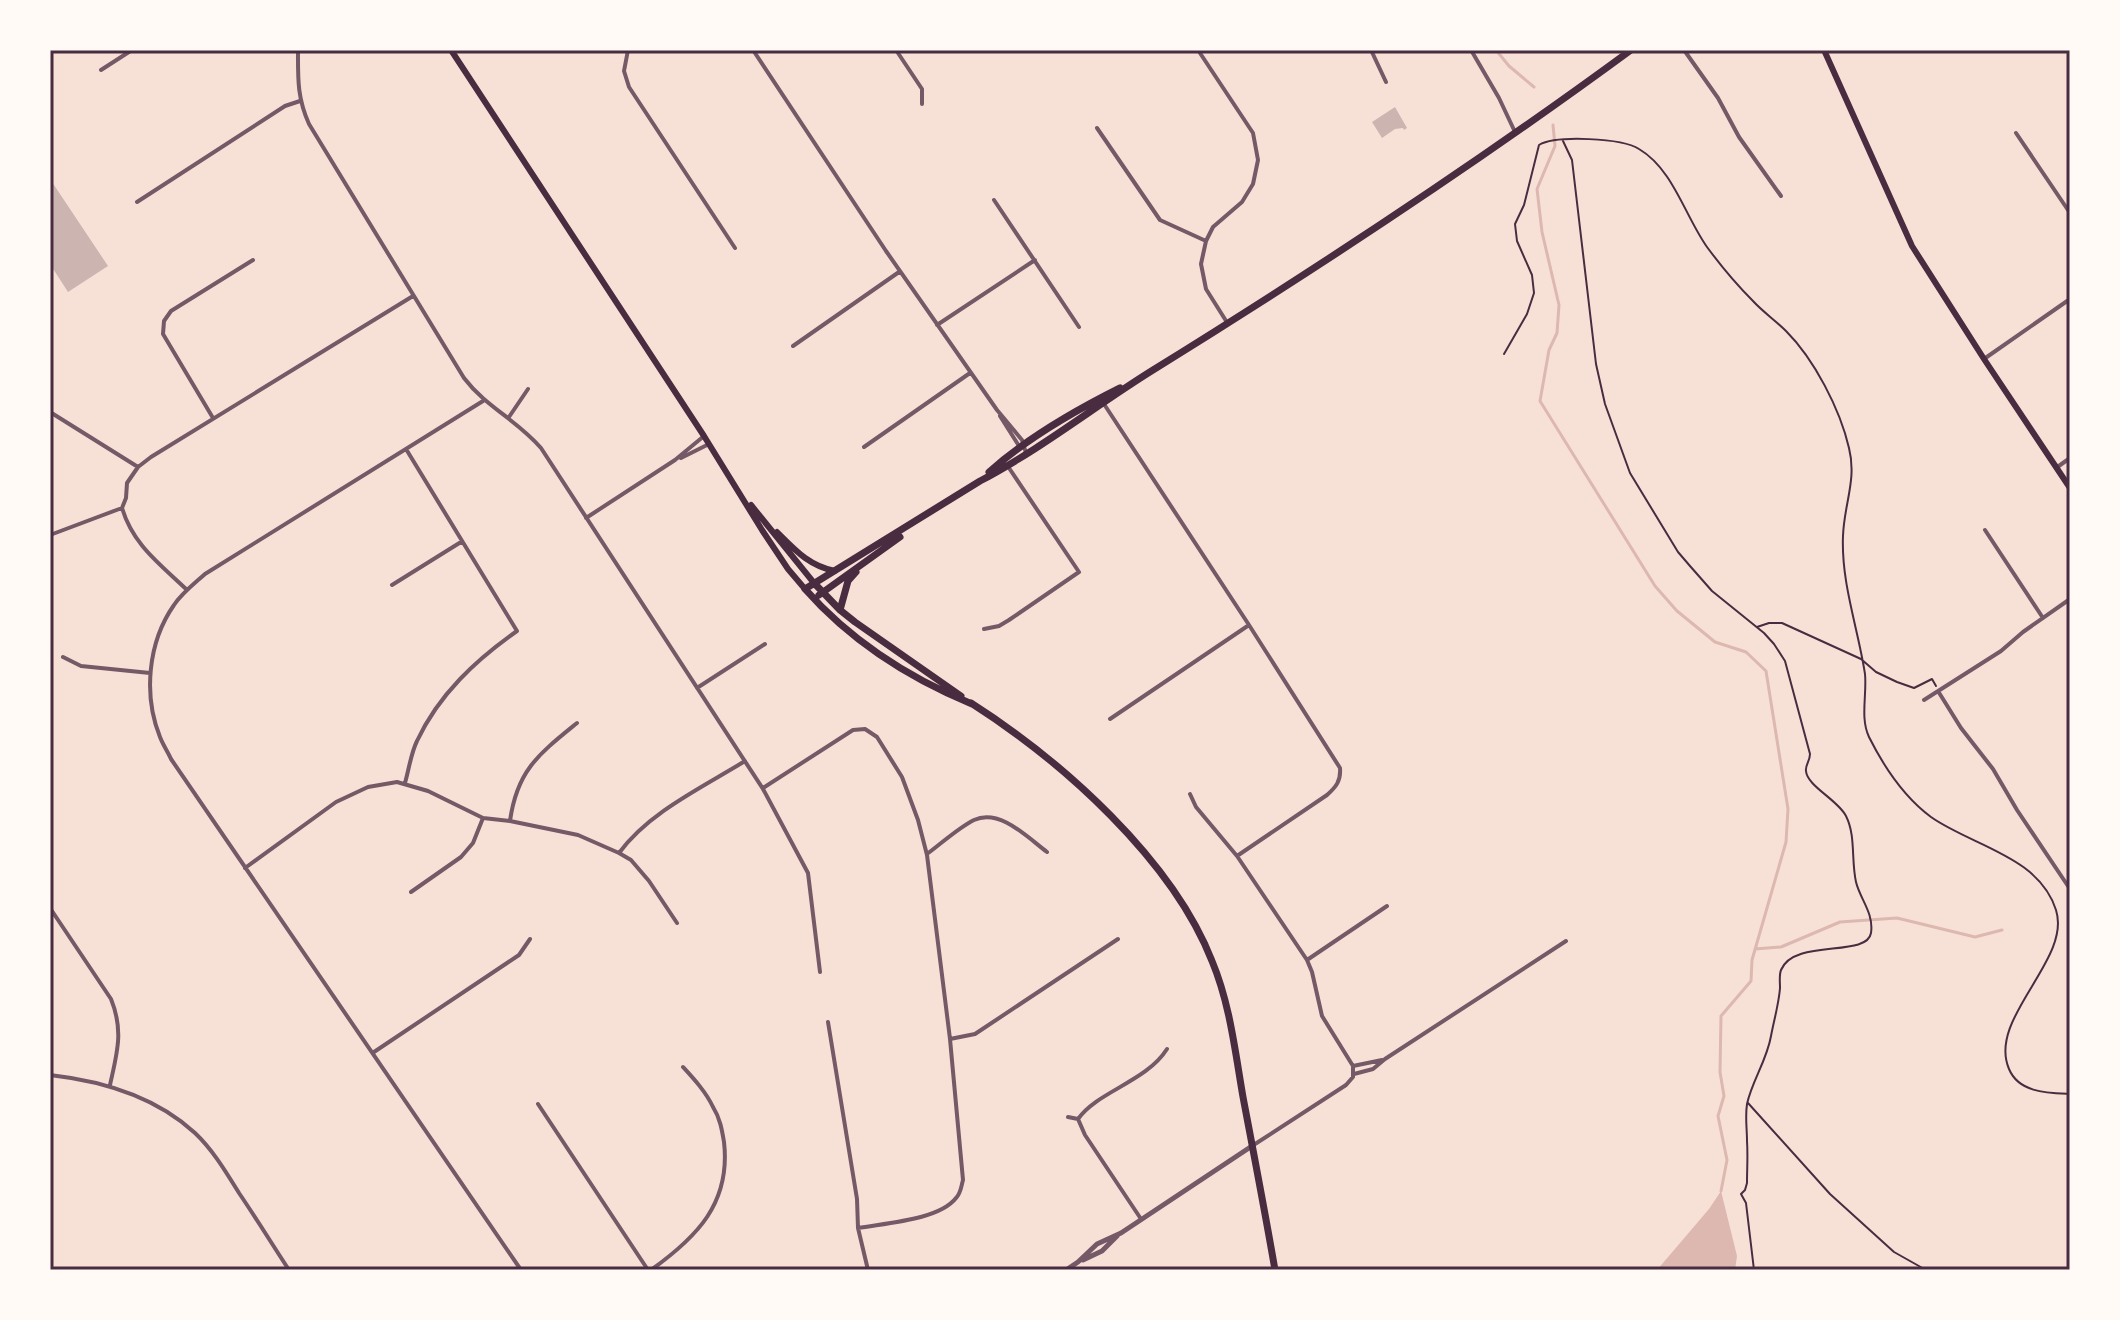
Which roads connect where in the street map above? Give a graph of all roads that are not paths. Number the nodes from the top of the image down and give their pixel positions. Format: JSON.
{"nodes":[{"id":1,"x":132,"y":50,"type":"edge"},
{"id":2,"x":298,"y":50,"type":"edge"},
{"id":3,"x":451,"y":50,"type":"edge"},
{"id":4,"x":628,"y":50,"type":"edge"},
{"id":5,"x":753,"y":50,"type":"edge"},
{"id":6,"x":896,"y":50,"type":"edge"},
{"id":7,"x":1198,"y":50,"type":"edge"},
{"id":8,"x":1371,"y":50,"type":"edge"},
{"id":9,"x":1471,"y":50,"type":"edge"},
{"id":10,"x":1631,"y":50,"type":"edge"},
{"id":11,"x":1684,"y":50,"type":"edge"},
{"id":12,"x":1824,"y":50,"type":"edge"},
{"id":13,"x":101,"y":70,"type":"dead end"},
{"id":14,"x":1386,"y":82,"type":"dead end"},
{"id":15,"x":300,"y":101,"type":"junction"},
{"id":16,"x":922,"y":104,"type":"dead end"},
{"id":17,"x":1097,"y":128,"type":"dead end"},
{"id":18,"x":1515,"y":132,"type":"junction"},
{"id":19,"x":2016,"y":133,"type":"dead end"},
{"id":20,"x":1781,"y":196,"type":"dead end"},
{"id":21,"x":994,"y":200,"type":"dead end"},
{"id":22,"x":137,"y":202,"type":"dead end"},
{"id":23,"x":2070,"y":213,"type":"edge"},
{"id":24,"x":1206,"y":241,"type":"junction"},
{"id":25,"x":735,"y":248,"type":"dead end"},
{"id":26,"x":253,"y":260,"type":"dead end"},
{"id":27,"x":1035,"y":260,"type":"junction"},
{"id":28,"x":900,"y":271,"type":"junction"},
{"id":29,"x":413,"y":296,"type":"junction"},
{"id":30,"x":2070,"y":299,"type":"edge"},
{"id":31,"x":1228,"y":324,"type":"junction"},
{"id":32,"x":937,"y":325,"type":"junction"},
{"id":33,"x":1079,"y":327,"type":"dead end"},
{"id":34,"x":793,"y":346,"type":"dead end"},
{"id":35,"x":1984,"y":359,"type":"junction"},
{"id":36,"x":971,"y":373,"type":"junction"},
{"id":37,"x":528,"y":389,"type":"dead end"},
{"id":38,"x":483,"y":401,"type":"junction"},
{"id":39,"x":1102,"y":401,"type":"junction"},
{"id":40,"x":50,"y":412,"type":"edge"},
{"id":41,"x":509,"y":417,"type":"junction"},
{"id":42,"x":213,"y":418,"type":"junction"},
{"id":43,"x":704,"y":436,"type":"junction"},
{"id":44,"x":709,"y":444,"type":"junction"},
{"id":45,"x":1022,"y":446,"type":"junction"},
{"id":46,"x":864,"y":447,"type":"dead end"},
{"id":47,"x":406,"y":449,"type":"junction"},
{"id":48,"x":1026,"y":453,"type":"junction"},
{"id":49,"x":2070,"y":458,"type":"edge"},
{"id":50,"x":675,"y":460,"type":"junction"},
{"id":51,"x":1005,"y":463,"type":"junction"},
{"id":52,"x":138,"y":467,"type":"junction"},
{"id":53,"x":2056,"y":468,"type":"junction"},
{"id":54,"x":2070,"y":488,"type":"edge"},
{"id":55,"x":743,"y":496,"type":"junction"},
{"id":56,"x":956,"y":496,"type":"junction"},
{"id":57,"x":122,"y":508,"type":"junction"},
{"id":58,"x":586,"y":518,"type":"junction"},
{"id":59,"x":763,"y":519,"type":"junction"},
{"id":60,"x":1985,"y":530,"type":"dead end"},
{"id":61,"x":50,"y":535,"type":"edge"},
{"id":62,"x":461,"y":542,"type":"junction"},
{"id":63,"x":859,"y":566,"type":"junction"},
{"id":64,"x":835,"y":571,"type":"junction"},
{"id":65,"x":814,"y":583,"type":"junction"},
{"id":66,"x":392,"y":585,"type":"dead end"},
{"id":67,"x":805,"y":589,"type":"junction"},
{"id":68,"x":187,"y":590,"type":"junction"},
{"id":69,"x":822,"y":592,"type":"junction"},
{"id":70,"x":814,"y":599,"type":"junction"},
{"id":71,"x":2070,"y":599,"type":"edge"},
{"id":72,"x":840,"y":610,"type":"junction"},
{"id":73,"x":2043,"y":618,"type":"junction"},
{"id":74,"x":1249,"y":625,"type":"junction"},
{"id":75,"x":984,"y":629,"type":"dead end"},
{"id":76,"x":765,"y":644,"type":"dead end"},
{"id":77,"x":63,"y":657,"type":"dead end"},
{"id":78,"x":150,"y":673,"type":"junction"},
{"id":79,"x":697,"y":688,"type":"junction"},
{"id":80,"x":1938,"y":691,"type":"junction"},
{"id":81,"x":1924,"y":700,"type":"dead end"},
{"id":82,"x":972,"y":704,"type":"junction"},
{"id":83,"x":1110,"y":719,"type":"dead end"},
{"id":84,"x":577,"y":723,"type":"dead end"},
{"id":85,"x":745,"y":761,"type":"junction"},
{"id":86,"x":405,"y":783,"type":"junction"},
{"id":87,"x":763,"y":789,"type":"junction"},
{"id":88,"x":1190,"y":794,"type":"dead end"},
{"id":89,"x":483,"y":818,"type":"junction"},
{"id":90,"x":510,"y":821,"type":"junction"},
{"id":91,"x":1047,"y":852,"type":"dead end"},
{"id":92,"x":619,"y":853,"type":"junction"},
{"id":93,"x":927,"y":855,"type":"junction"},
{"id":94,"x":1237,"y":856,"type":"junction"},
{"id":95,"x":245,"y":868,"type":"junction"},
{"id":96,"x":2070,"y":889,"type":"edge"},
{"id":97,"x":411,"y":892,"type":"dead end"},
{"id":98,"x":1387,"y":906,"type":"dead end"},
{"id":99,"x":50,"y":908,"type":"edge"},
{"id":100,"x":677,"y":923,"type":"dead end"},
{"id":101,"x":530,"y":939,"type":"dead end"},
{"id":102,"x":1118,"y":939,"type":"dead end"},
{"id":103,"x":1566,"y":941,"type":"dead end"},
{"id":104,"x":1307,"y":960,"type":"junction"},
{"id":105,"x":820,"y":972,"type":"dead end"},
{"id":106,"x":828,"y":1022,"type":"dead end"},
{"id":107,"x":950,"y":1039,"type":"junction"},
{"id":108,"x":1167,"y":1049,"type":"dead end"},
{"id":109,"x":374,"y":1052,"type":"junction"},
{"id":110,"x":1385,"y":1059,"type":"junction"},
{"id":111,"x":1353,"y":1066,"type":"junction"},
{"id":112,"x":683,"y":1067,"type":"dead end"},
{"id":113,"x":1354,"y":1074,"type":"junction"},
{"id":114,"x":50,"y":1075,"type":"edge"},
{"id":115,"x":110,"y":1085,"type":"junction"},
{"id":116,"x":538,"y":1104,"type":"dead end"},
{"id":117,"x":1068,"y":1117,"type":"dead end"},
{"id":118,"x":1078,"y":1119,"type":"junction"},
{"id":119,"x":1252,"y":1146,"type":"junction"},
{"id":120,"x":1141,"y":1219,"type":"junction"},
{"id":121,"x":858,"y":1228,"type":"junction"},
{"id":122,"x":289,"y":1270,"type":"edge"},
{"id":123,"x":521,"y":1270,"type":"edge"},
{"id":124,"x":650,"y":1270,"type":"edge"},
{"id":125,"x":868,"y":1270,"type":"edge"},
{"id":126,"x":1066,"y":1270,"type":"edge"},
{"id":127,"x":1275,"y":1270,"type":"edge"}],
"edges":[{"from":1,"to":13,"type":"street"},
{"from":2,"to":15,"type":"street"},
{"from":3,"to":43,"type":"main road"},
{"from":4,"to":25,"type":"street"},
{"from":5,"to":28,"type":"street"},
{"from":6,"to":16,"type":"street"},
{"from":7,"to":24,"type":"street"},
{"from":8,"to":14,"type":"street"},
{"from":9,"to":18,"type":"street"},
{"from":10,"to":18,"type":"main road"},
{"from":11,"to":20,"type":"street"},
{"from":12,"to":35,"type":"main road"},
{"from":15,"to":22,"type":"street"},
{"from":15,"to":29,"type":"street"},
{"from":17,"to":24,"type":"street"},
{"from":18,"to":31,"type":"main road"},
{"from":19,"to":23,"type":"street"},
{"from":21,"to":27,"type":"street"},
{"from":24,"to":31,"type":"street"},
{"from":26,"to":42,"type":"street"},
{"from":27,"to":32,"type":"street"},
{"from":27,"to":33,"type":"street"},
{"from":28,"to":32,"type":"street"},
{"from":28,"to":34,"type":"street"},
{"from":29,"to":38,"type":"street"},
{"from":29,"to":42,"type":"street"},
{"from":30,"to":35,"type":"street"},
{"from":31,"to":39,"type":"main road"},
{"from":32,"to":36,"type":"street"},
{"from":35,"to":53,"type":"main road"},
{"from":36,"to":45,"type":"street"},
{"from":36,"to":46,"type":"street"},
{"from":37,"to":41,"type":"street"},
{"from":38,"to":41,"type":"street"},
{"from":38,"to":47,"type":"street"},
{"from":39,"to":45,"type":"main road"},
{"from":39,"to":48,"type":"main road"},
{"from":39,"to":74,"type":"street"},
{"from":40,"to":52,"type":"street"},
{"from":41,"to":58,"type":"street"},
{"from":42,"to":52,"type":"street"},
{"from":43,"to":44,"type":"main road"},
{"from":43,"to":50,"type":"street"},
{"from":44,"to":50,"type":"street"},
{"from":44,"to":55,"type":"main road"},
{"from":45,"to":48,"type":"street"},
{"from":45,"to":51,"type":"main road"},
{"from":47,"to":62,"type":"street"},
{"from":47,"to":68,"type":"street"},
{"from":48,"to":51,"type":"main road"},
{"from":49,"to":53,"type":"street"},
{"from":50,"to":58,"type":"street"},
{"from":51,"to":56,"type":"main road"},
{"from":51,"to":75,"type":"street"},
{"from":52,"to":57,"type":"street"},
{"from":53,"to":54,"type":"main road"},
{"from":55,"to":59,"type":"main road"},
{"from":55,"to":67,"type":"main road"},
{"from":56,"to":63,"type":"main road"},
{"from":56,"to":64,"type":"main road"},
{"from":57,"to":61,"type":"street"},
{"from":57,"to":68,"type":"street"},
{"from":58,"to":79,"type":"street"},
{"from":59,"to":64,"type":"main road"},
{"from":59,"to":65,"type":"main road"},
{"from":60,"to":73,"type":"street"},
{"from":62,"to":66,"type":"street"},
{"from":62,"to":86,"type":"street"},
{"from":63,"to":69,"type":"main road"},
{"from":63,"to":72,"type":"main road"},
{"from":64,"to":65,"type":"main road"},
{"from":65,"to":67,"type":"main road"},
{"from":65,"to":69,"type":"main road"},
{"from":67,"to":70,"type":"main road"},
{"from":68,"to":78,"type":"street"},
{"from":69,"to":70,"type":"main road"},
{"from":69,"to":72,"type":"main road"},
{"from":70,"to":82,"type":"main road"},
{"from":71,"to":73,"type":"street"},
{"from":72,"to":82,"type":"main road"},
{"from":73,"to":80,"type":"street"},
{"from":74,"to":83,"type":"street"},
{"from":74,"to":94,"type":"street"},
{"from":76,"to":79,"type":"street"},
{"from":77,"to":78,"type":"street"},
{"from":78,"to":95,"type":"street"},
{"from":79,"to":85,"type":"street"},
{"from":80,"to":81,"type":"street"},
{"from":80,"to":96,"type":"street"},
{"from":82,"to":119,"type":"main road"},
{"from":84,"to":90,"type":"street"},
{"from":85,"to":87,"type":"street"},
{"from":85,"to":92,"type":"street"},
{"from":86,"to":89,"type":"street"},
{"from":86,"to":95,"type":"street"},
{"from":87,"to":93,"type":"street"},
{"from":87,"to":105,"type":"street"},
{"from":88,"to":94,"type":"street"},
{"from":89,"to":90,"type":"street"},
{"from":89,"to":97,"type":"street"},
{"from":90,"to":92,"type":"street"},
{"from":91,"to":93,"type":"street"},
{"from":92,"to":100,"type":"street"},
{"from":93,"to":107,"type":"street"},
{"from":94,"to":104,"type":"street"},
{"from":95,"to":109,"type":"street"},
{"from":98,"to":104,"type":"street"},
{"from":99,"to":115,"type":"street"},
{"from":101,"to":109,"type":"street"},
{"from":102,"to":107,"type":"street"},
{"from":103,"to":110,"type":"street"},
{"from":104,"to":111,"type":"street"},
{"from":106,"to":121,"type":"street"},
{"from":107,"to":121,"type":"street"},
{"from":108,"to":118,"type":"street"},
{"from":109,"to":123,"type":"street"},
{"from":110,"to":111,"type":"street"},
{"from":110,"to":113,"type":"street"},
{"from":111,"to":113,"type":"street"},
{"from":112,"to":124,"type":"street"},
{"from":113,"to":119,"type":"street"},
{"from":114,"to":115,"type":"street"},
{"from":115,"to":122,"type":"street"},
{"from":116,"to":124,"type":"street"},
{"from":117,"to":118,"type":"street"},
{"from":118,"to":120,"type":"street"},
{"from":119,"to":120,"type":"street"},
{"from":119,"to":127,"type":"main road"},
{"from":120,"to":126,"type":"street"},
{"from":121,"to":125,"type":"street"}]}
